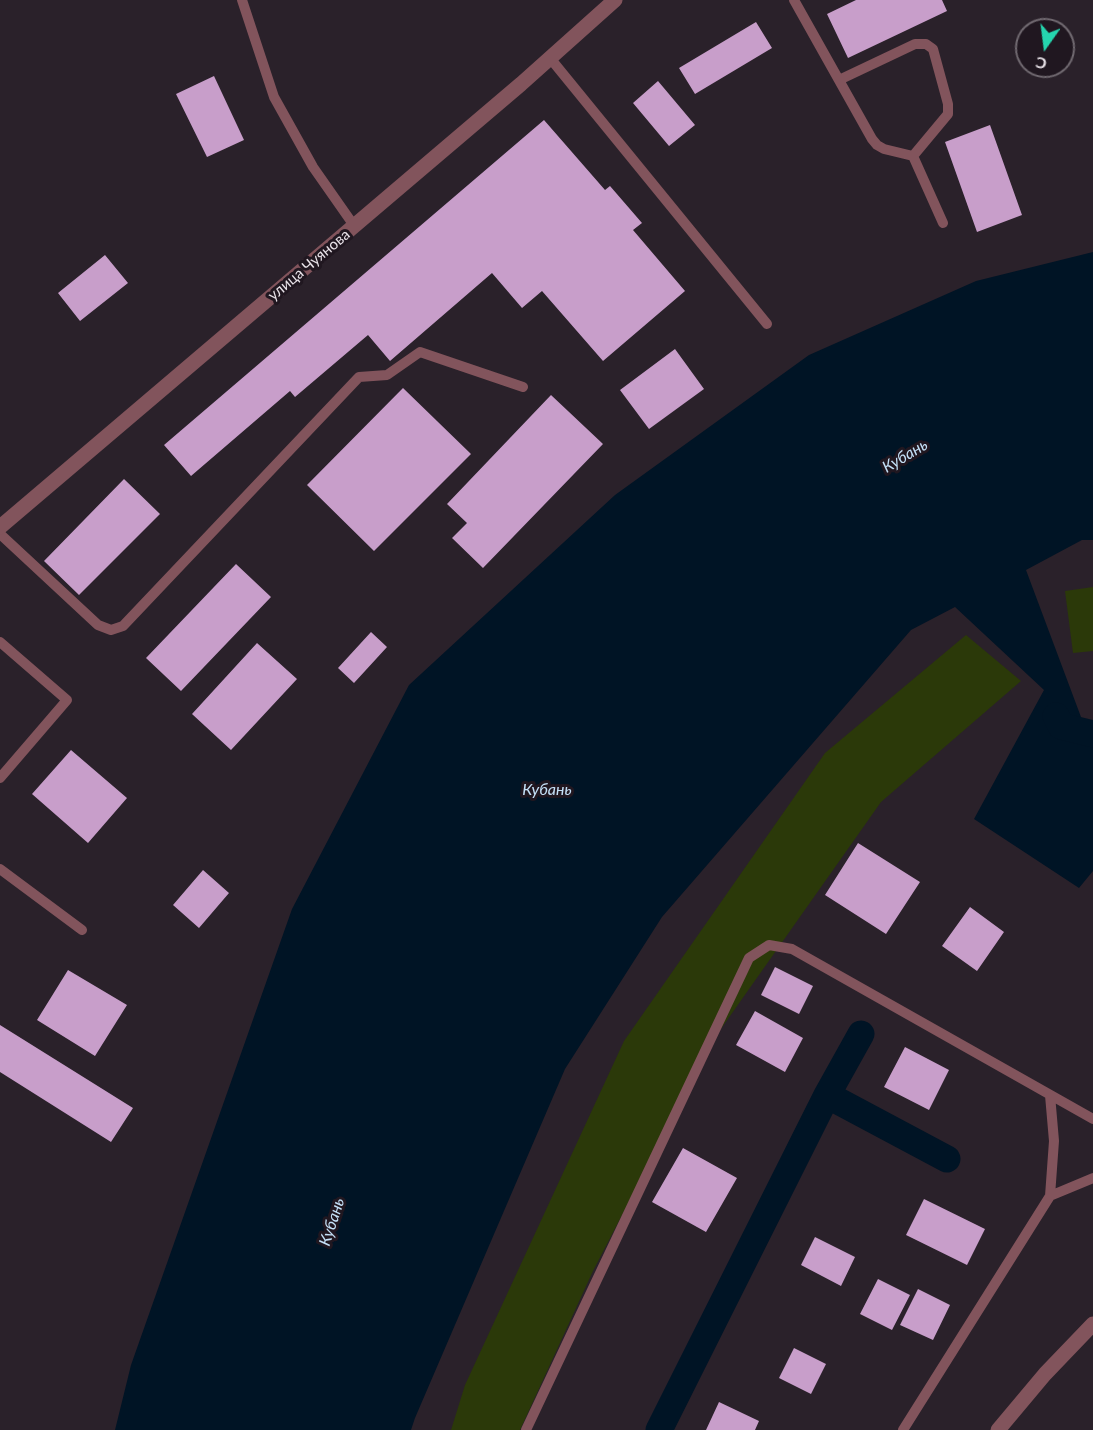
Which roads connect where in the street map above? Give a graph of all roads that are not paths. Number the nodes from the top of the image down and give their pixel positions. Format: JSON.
{"nodes":[{"id":1,"x":242,"y":0,"type":"edge"},
{"id":2,"x":615,"y":0,"type":"edge"},
{"id":3,"x":794,"y":0,"type":"edge"},
{"id":4,"x":550,"y":58,"type":"junction"},
{"id":5,"x":838,"y":80,"type":"junction"},
{"id":6,"x":913,"y":156,"type":"junction"},
{"id":7,"x":943,"y":223,"type":"dead end"},
{"id":8,"x":355,"y":226,"type":"junction"},
{"id":9,"x":767,"y":324,"type":"dead end"},
{"id":10,"x":523,"y":387,"type":"dead end"},
{"id":11,"x":0,"y":527,"type":"edge"},
{"id":12,"x":0,"y":534,"type":"edge"},
{"id":13,"x":0,"y":642,"type":"edge"},
{"id":14,"x":0,"y":778,"type":"edge"},
{"id":15,"x":0,"y":869,"type":"edge"},
{"id":16,"x":82,"y":930,"type":"dead end"},
{"id":17,"x":1050,"y":1095,"type":"junction"},
{"id":18,"x":1093,"y":1119,"type":"edge"},
{"id":19,"x":1093,"y":1178,"type":"edge"},
{"id":20,"x":1050,"y":1196,"type":"junction"},
{"id":21,"x":1093,"y":1324,"type":"edge"},
{"id":22,"x":526,"y":1430,"type":"edge"},
{"id":23,"x":903,"y":1430,"type":"edge"},
{"id":24,"x":998,"y":1430,"type":"edge"}],
"edges":[{"from":1,"to":8,"type":"lane"},
{"from":2,"to":4,"type":"street","name":"улица Чуянова"},
{"from":3,"to":5,"type":"lane"},
{"from":4,"to":8,"type":"street","name":"улица Чуянова"},
{"from":4,"to":9,"type":"lane"},
{"from":5,"to":6,"type":"lane"},
{"from":5,"to":6,"type":"lane"},
{"from":6,"to":7,"type":"lane"},
{"from":8,"to":11,"type":"street","name":"улица Чуянова"},
{"from":10,"to":12,"type":"lane"},
{"from":13,"to":14,"type":"lane"},
{"from":15,"to":16,"type":"lane"},
{"from":17,"to":18,"type":"lane"},
{"from":17,"to":20,"type":"lane"},
{"from":17,"to":22,"type":"lane"},
{"from":19,"to":20,"type":"lane"},
{"from":20,"to":23,"type":"lane"},
{"from":21,"to":24,"type":"street"}]}
